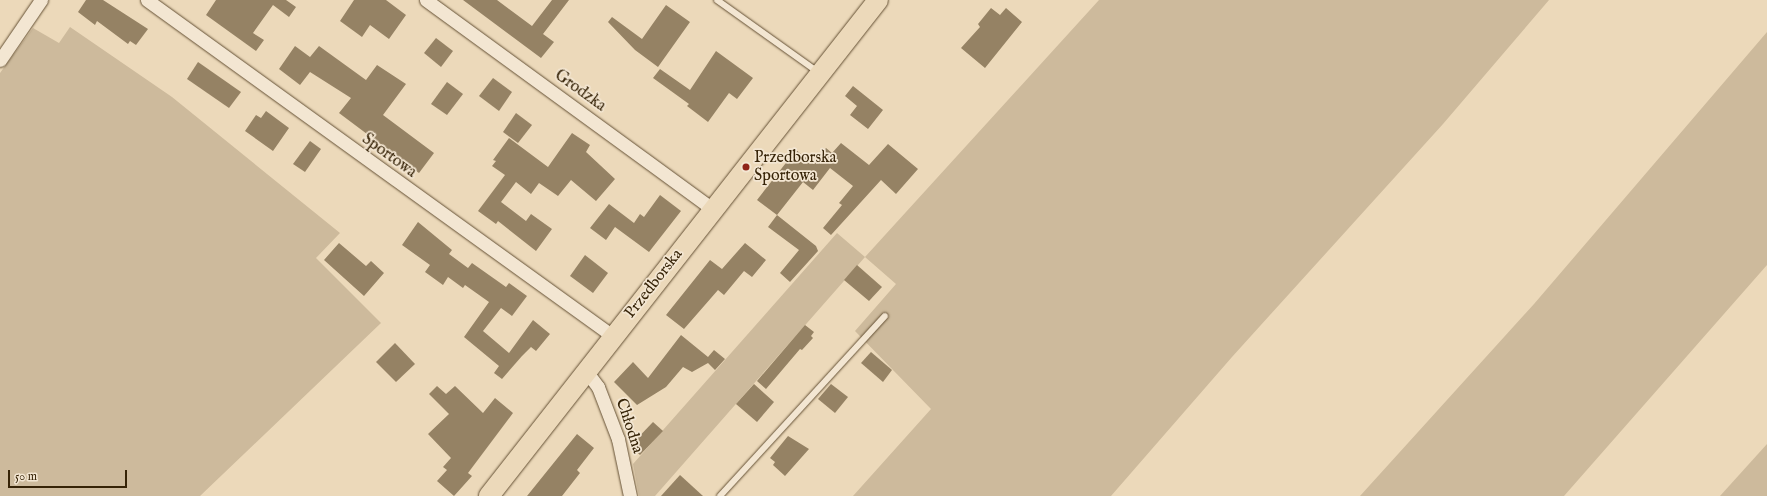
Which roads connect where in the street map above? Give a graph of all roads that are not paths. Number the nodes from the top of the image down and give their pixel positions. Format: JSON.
{"nodes":[{"id":1,"x":41,"y":0,"type":"edge"},
{"id":2,"x":147,"y":0,"type":"edge"},
{"id":3,"x":426,"y":0,"type":"edge"},
{"id":4,"x":717,"y":0,"type":"edge"},
{"id":5,"x":878,"y":0,"type":"edge"},
{"id":6,"x":0,"y":60,"type":"edge"},
{"id":7,"x":820,"y":73,"type":"junction"},
{"id":8,"x":713,"y":209,"type":"junction"},
{"id":9,"x":885,"y":316,"type":"dead end"},
{"id":10,"x":614,"y":337,"type":"junction"},
{"id":11,"x":586,"y":371,"type":"junction"},
{"id":12,"x":489,"y":496,"type":"edge"},
{"id":13,"x":630,"y":496,"type":"edge"},
{"id":14,"x":720,"y":496,"type":"edge"}],
"edges":[{"from":1,"to":6,"type":"street"},
{"from":2,"to":10,"type":"street","name":"Sportowa"},
{"from":3,"to":8,"type":"street","name":"Grodzka"},
{"from":4,"to":7,"type":"lane"},
{"from":5,"to":7,"type":"main road","name":"Przedborska"},
{"from":7,"to":8,"type":"main road","name":"Przedborska"},
{"from":8,"to":10,"type":"main road","name":"Przedborska"},
{"from":9,"to":14,"type":"lane"},
{"from":10,"to":11,"type":"main road","name":"Przedborska"},
{"from":11,"to":12,"type":"main road","name":"Przedborska"},
{"from":11,"to":13,"type":"street","name":"Chłodna"}]}
